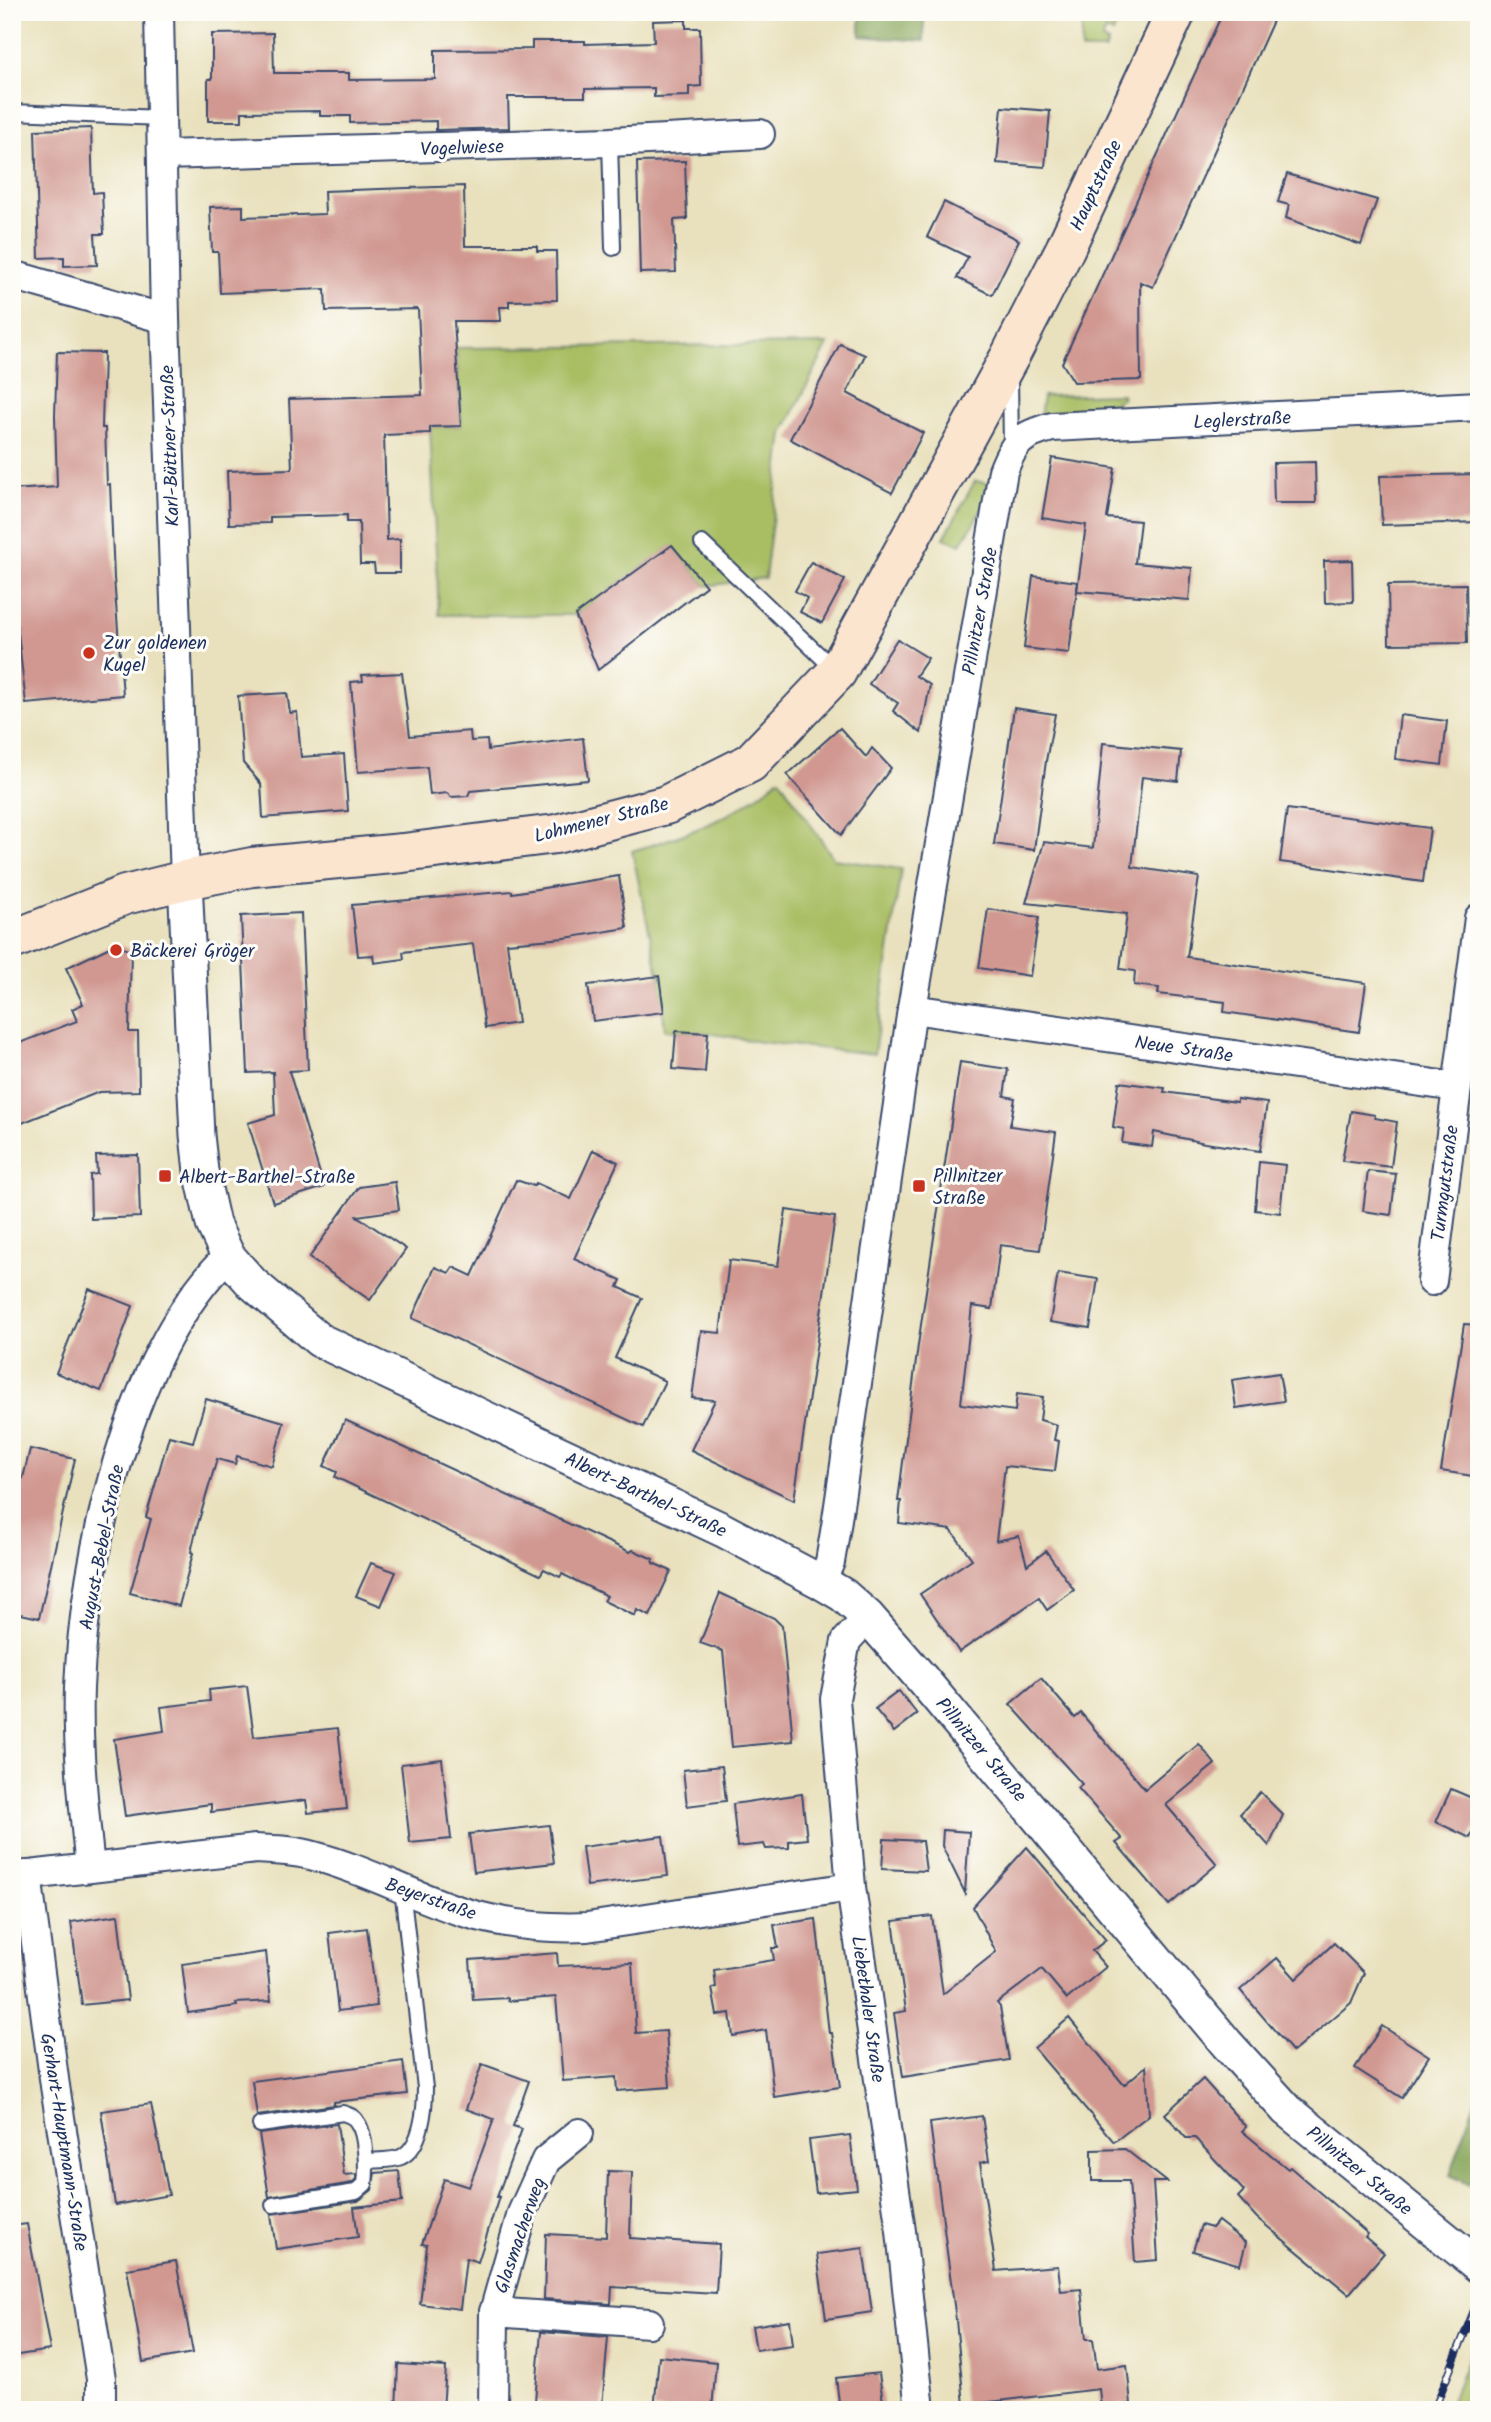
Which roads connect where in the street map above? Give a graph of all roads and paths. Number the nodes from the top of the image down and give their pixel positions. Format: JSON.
{"nodes":[{"id":1,"x":159,"y":12,"type":"edge"},
{"id":2,"x":1172,"y":14,"type":"edge"},
{"id":3,"x":12,"y":112,"type":"edge"},
{"id":4,"x":162,"y":118,"type":"junction"},
{"id":5,"x":760,"y":134,"type":"dead end"},
{"id":6,"x":610,"y":142,"type":"junction"},
{"id":7,"x":163,"y":155,"type":"junction"},
{"id":8,"x":613,"y":248,"type":"dead end"},
{"id":9,"x":12,"y":275,"type":"edge"},
{"id":10,"x":165,"y":319,"type":"junction"},
{"id":11,"x":1010,"y":356,"type":"junction"},
{"id":12,"x":1479,"y":406,"type":"edge"},
{"id":13,"x":1012,"y":449,"type":"junction"},
{"id":14,"x":702,"y":543,"type":"dead end"},
{"id":15,"x":837,"y":672,"type":"junction"},
{"id":16,"x":185,"y":880,"type":"junction"},
{"id":17,"x":1479,"y":918,"type":"edge"},
{"id":18,"x":12,"y":940,"type":"edge"},
{"id":19,"x":912,"y":1009,"type":"junction"},
{"id":20,"x":1456,"y":1087,"type":"junction"},
{"id":21,"x":228,"y":1256,"type":"junction"},
{"id":22,"x":1432,"y":1281,"type":"dead end"},
{"id":23,"x":821,"y":1582,"type":"junction"},
{"id":24,"x":868,"y":1617,"type":"junction"},
{"id":25,"x":90,"y":1868,"type":"junction"},
{"id":26,"x":20,"y":1876,"type":"edge"},
{"id":27,"x":851,"y":1887,"type":"junction"},
{"id":28,"x":402,"y":1889,"type":"junction"},
{"id":29,"x":260,"y":2125,"type":"dead end"},
{"id":30,"x":579,"y":2133,"type":"dead end"},
{"id":31,"x":366,"y":2161,"type":"junction"},
{"id":32,"x":273,"y":2205,"type":"dead end"},
{"id":33,"x":1479,"y":2266,"type":"edge"},
{"id":34,"x":494,"y":2312,"type":"junction"},
{"id":35,"x":649,"y":2323,"type":"dead end"},
{"id":36,"x":101,"y":2410,"type":"edge"},
{"id":37,"x":493,"y":2410,"type":"edge"},
{"id":38,"x":920,"y":2410,"type":"edge"}],
"edges":[{"from":1,"to":4,"type":"street","name":"Karl-Büttner-Straße"},
{"from":2,"to":11,"type":"main road","name":"Hauptstraße"},
{"from":3,"to":4,"type":"lane"},
{"from":4,"to":7,"type":"street","name":"Karl-Büttner-Straße"},
{"from":5,"to":6,"type":"street","name":"Vogelwiese"},
{"from":6,"to":7,"type":"street","name":"Vogelwiese"},
{"from":6,"to":8,"type":"lane"},
{"from":7,"to":10,"type":"street","name":"Karl-Büttner-Straße"},
{"from":9,"to":10,"type":"street"},
{"from":10,"to":16,"type":"street","name":"Karl-Büttner-Straße"},
{"from":11,"to":13,"type":"lane","name":"Pillnitzer Straße"},
{"from":11,"to":15,"type":"main road","name":"Lohmener Straße"},
{"from":12,"to":13,"type":"street","name":"Leglerstraße"},
{"from":13,"to":19,"type":"street","name":"Pillnitzer Straße"},
{"from":14,"to":15,"type":"lane"},
{"from":15,"to":16,"type":"main road","name":"Lohmener Straße"},
{"from":16,"to":18,"type":"main road","name":"Lohmener Straße"},
{"from":16,"to":21,"type":"street","name":"Albert-Barthel-Straße"},
{"from":17,"to":20,"type":"street","name":"Turmgutstraße"},
{"from":19,"to":20,"type":"street","name":"Neue Straße"},
{"from":19,"to":23,"type":"street","name":"Pillnitzer Straße"},
{"from":20,"to":22,"type":"street","name":"Turmgutstraße"},
{"from":21,"to":23,"type":"street","name":"Albert-Barthel-Straße"},
{"from":21,"to":25,"type":"street","name":"August-Bebel-Straße"},
{"from":23,"to":24,"type":"street","name":"Pillnitzer Straße"},
{"from":24,"to":27,"type":"street","name":"Liebethaler Straße"},
{"from":24,"to":33,"type":"street","name":"Pillnitzer Straße"},
{"from":25,"to":26,"type":"street","name":"Beyerstraße"},
{"from":25,"to":28,"type":"street","name":"Beyerstraße"},
{"from":26,"to":36,"type":"street","name":"Gerhart-Hauptmann-Straße"},
{"from":27,"to":28,"type":"street","name":"Beyerstraße"},
{"from":27,"to":38,"type":"street","name":"Liebethaler Straße"},
{"from":28,"to":31,"type":"lane"},
{"from":29,"to":31,"type":"lane"},
{"from":30,"to":34,"type":"street","name":"Glasmacherweg"},
{"from":31,"to":32,"type":"lane"},
{"from":34,"to":35,"type":"street","name":"Glasmacherweg"},
{"from":34,"to":37,"type":"street","name":"Glasmacherweg"}]}
